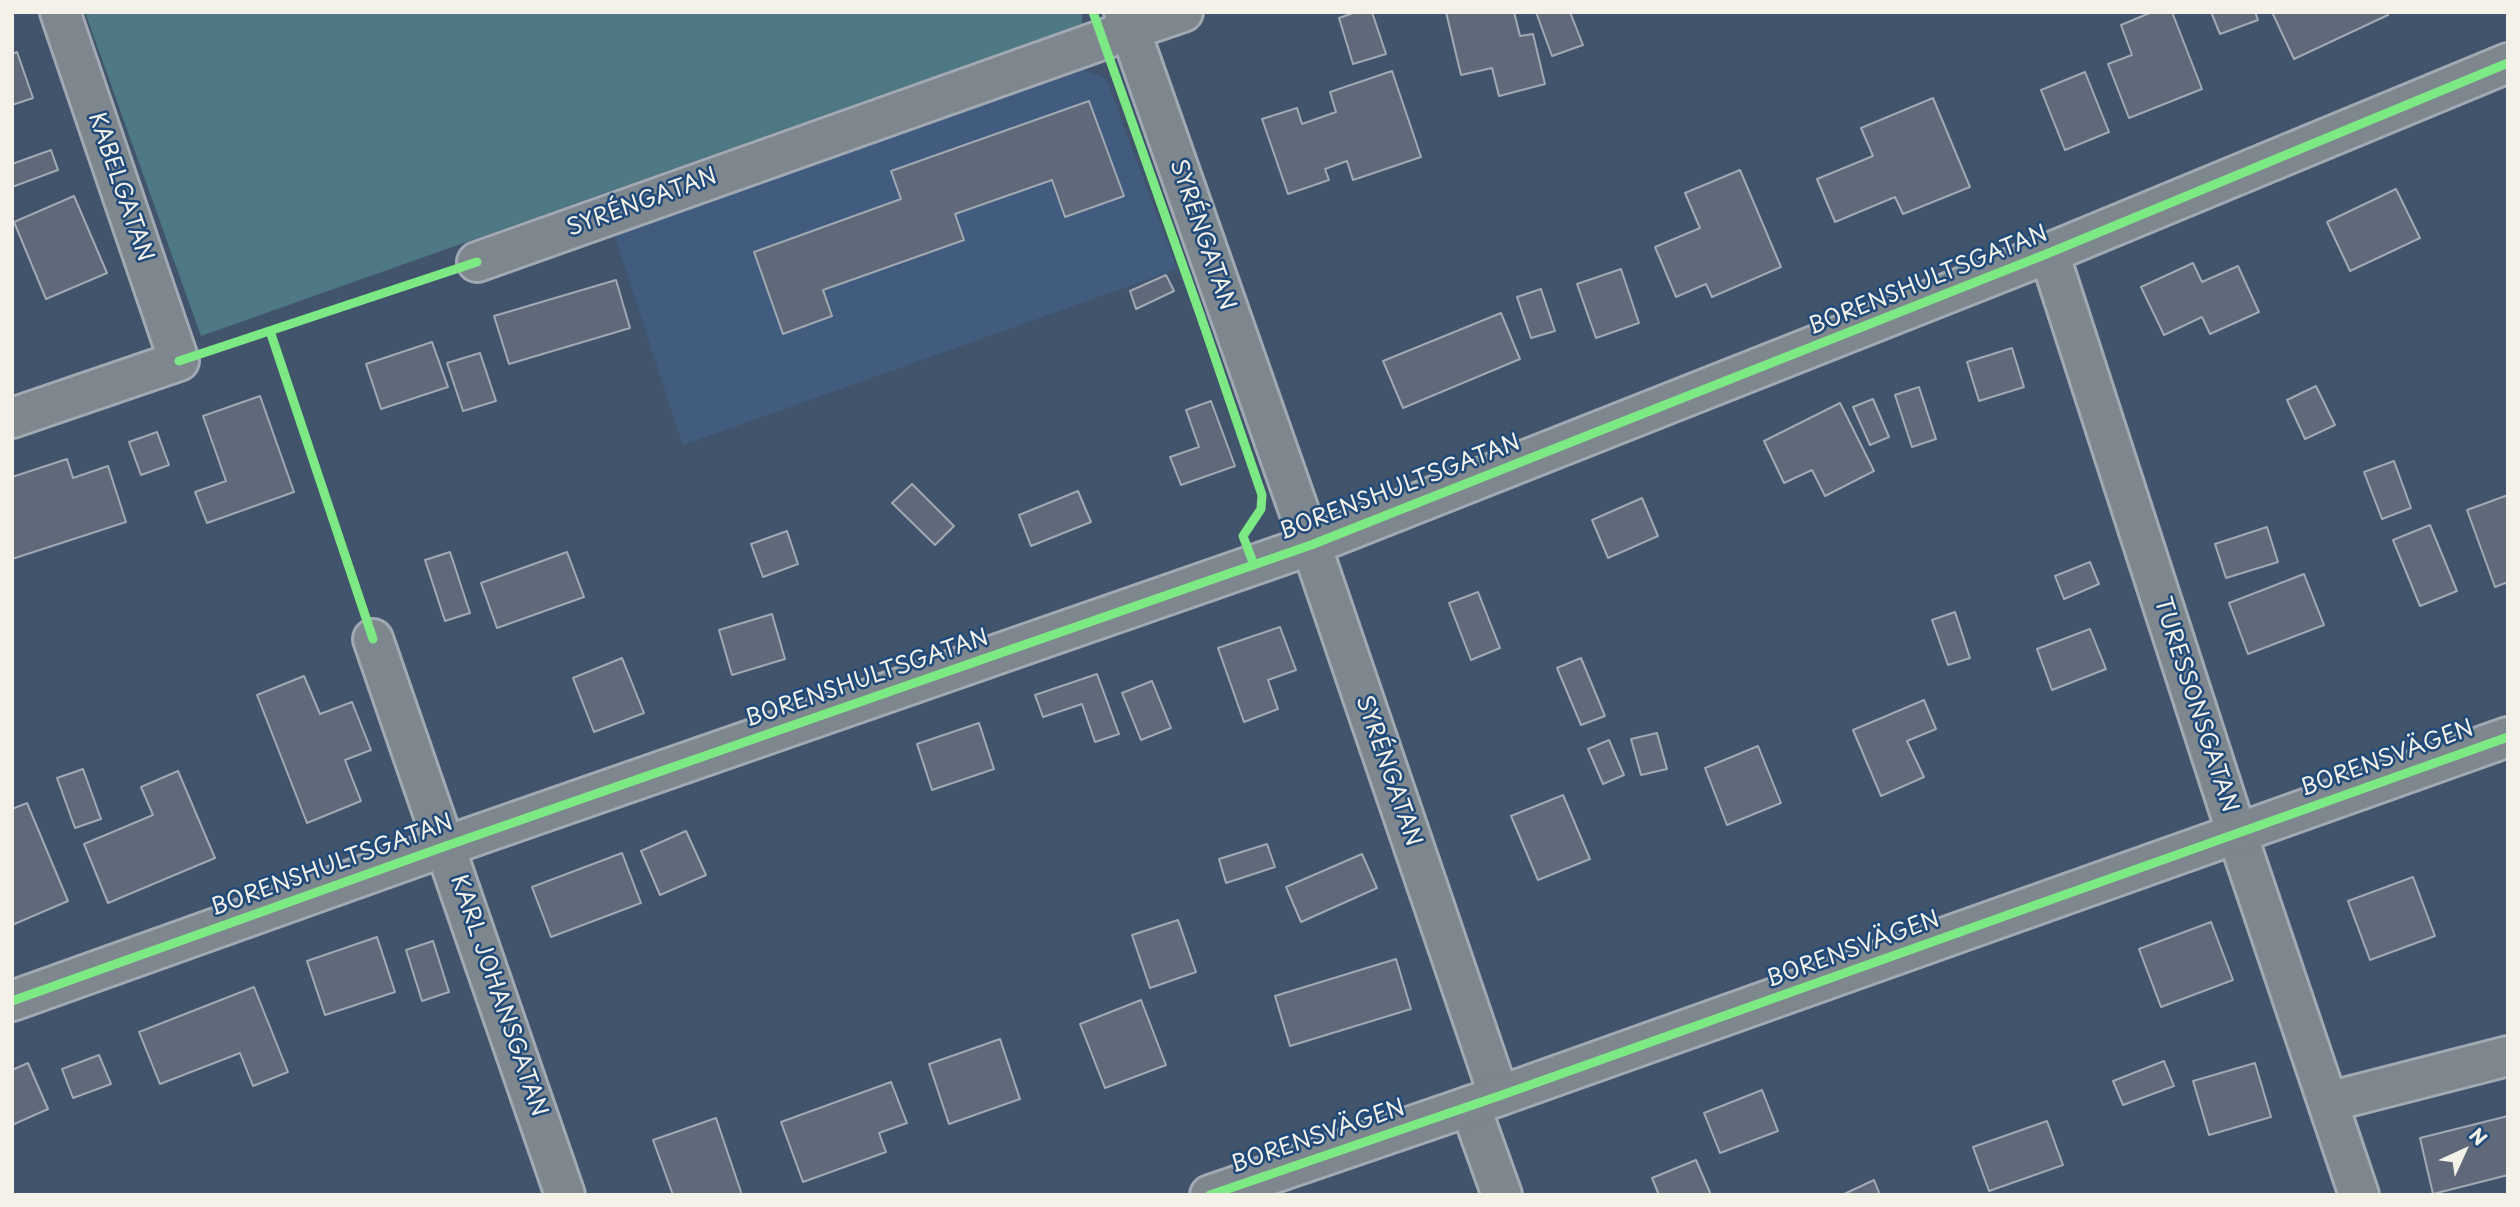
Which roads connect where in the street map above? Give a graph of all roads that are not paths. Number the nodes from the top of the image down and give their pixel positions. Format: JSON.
{"nodes":[{"id":1,"x":60,"y":12,"type":"edge"},
{"id":2,"x":1183,"y":12,"type":"edge"},
{"id":3,"x":1127,"y":21,"type":"edge"},
{"id":4,"x":2508,"y":64,"type":"edge"},
{"id":5,"x":2049,"y":253,"type":"junction"},
{"id":6,"x":477,"y":262,"type":"dead end"},
{"id":7,"x":12,"y":418,"type":"edge"},
{"id":8,"x":1311,"y":545,"type":"junction"},
{"id":9,"x":373,"y":639,"type":"dead end"},
{"id":10,"x":2508,"y":737,"type":"edge"},
{"id":11,"x":2237,"y":834,"type":"junction"},
{"id":12,"x":446,"y":846,"type":"junction"},
{"id":13,"x":12,"y":1001,"type":"edge"},
{"id":14,"x":2508,"y":1056,"type":"edge"},
{"id":15,"x":1485,"y":1101,"type":"junction"},
{"id":16,"x":2328,"y":1102,"type":"junction"},
{"id":17,"x":565,"y":1195,"type":"edge"},
{"id":18,"x":1210,"y":1195,"type":"edge"},
{"id":19,"x":1502,"y":1195,"type":"edge"},
{"id":20,"x":2359,"y":1195,"type":"edge"}],
"edges":[{"from":1,"to":7,"type":"street","name":"KABELGATAN"},
{"from":2,"to":3,"type":"street"},
{"from":3,"to":6,"type":"street","name":"SYRÉNGATAN"},
{"from":3,"to":8,"type":"street","name":"SYRÉNGATAN"},
{"from":4,"to":5,"type":"street","name":"BORENSHULTSGATAN"},
{"from":5,"to":8,"type":"street","name":"BORENSHULTSGATAN"},
{"from":5,"to":11,"type":"street","name":"TURESSONSGATAN"},
{"from":8,"to":12,"type":"street","name":"BORENSHULTSGATAN"},
{"from":8,"to":15,"type":"street","name":"SYRÉNGATAN"},
{"from":9,"to":12,"type":"street","name":"KARL JOHANSGATAN"},
{"from":10,"to":11,"type":"street","name":"BORENSVÄGEN"},
{"from":11,"to":15,"type":"street","name":"BORENSVÄGEN"},
{"from":11,"to":16,"type":"street","name":"TURESSONSGATAN"},
{"from":12,"to":13,"type":"street","name":"BORENSHULTSGATAN"},
{"from":12,"to":17,"type":"street","name":"KARL JOHANSGATAN"},
{"from":14,"to":16,"type":"street"},
{"from":15,"to":18,"type":"street","name":"BORENSVÄGEN"},
{"from":15,"to":19,"type":"street","name":"SYRÉNGATAN"},
{"from":16,"to":20,"type":"street","name":"TURESSONSGATAN"}]}
